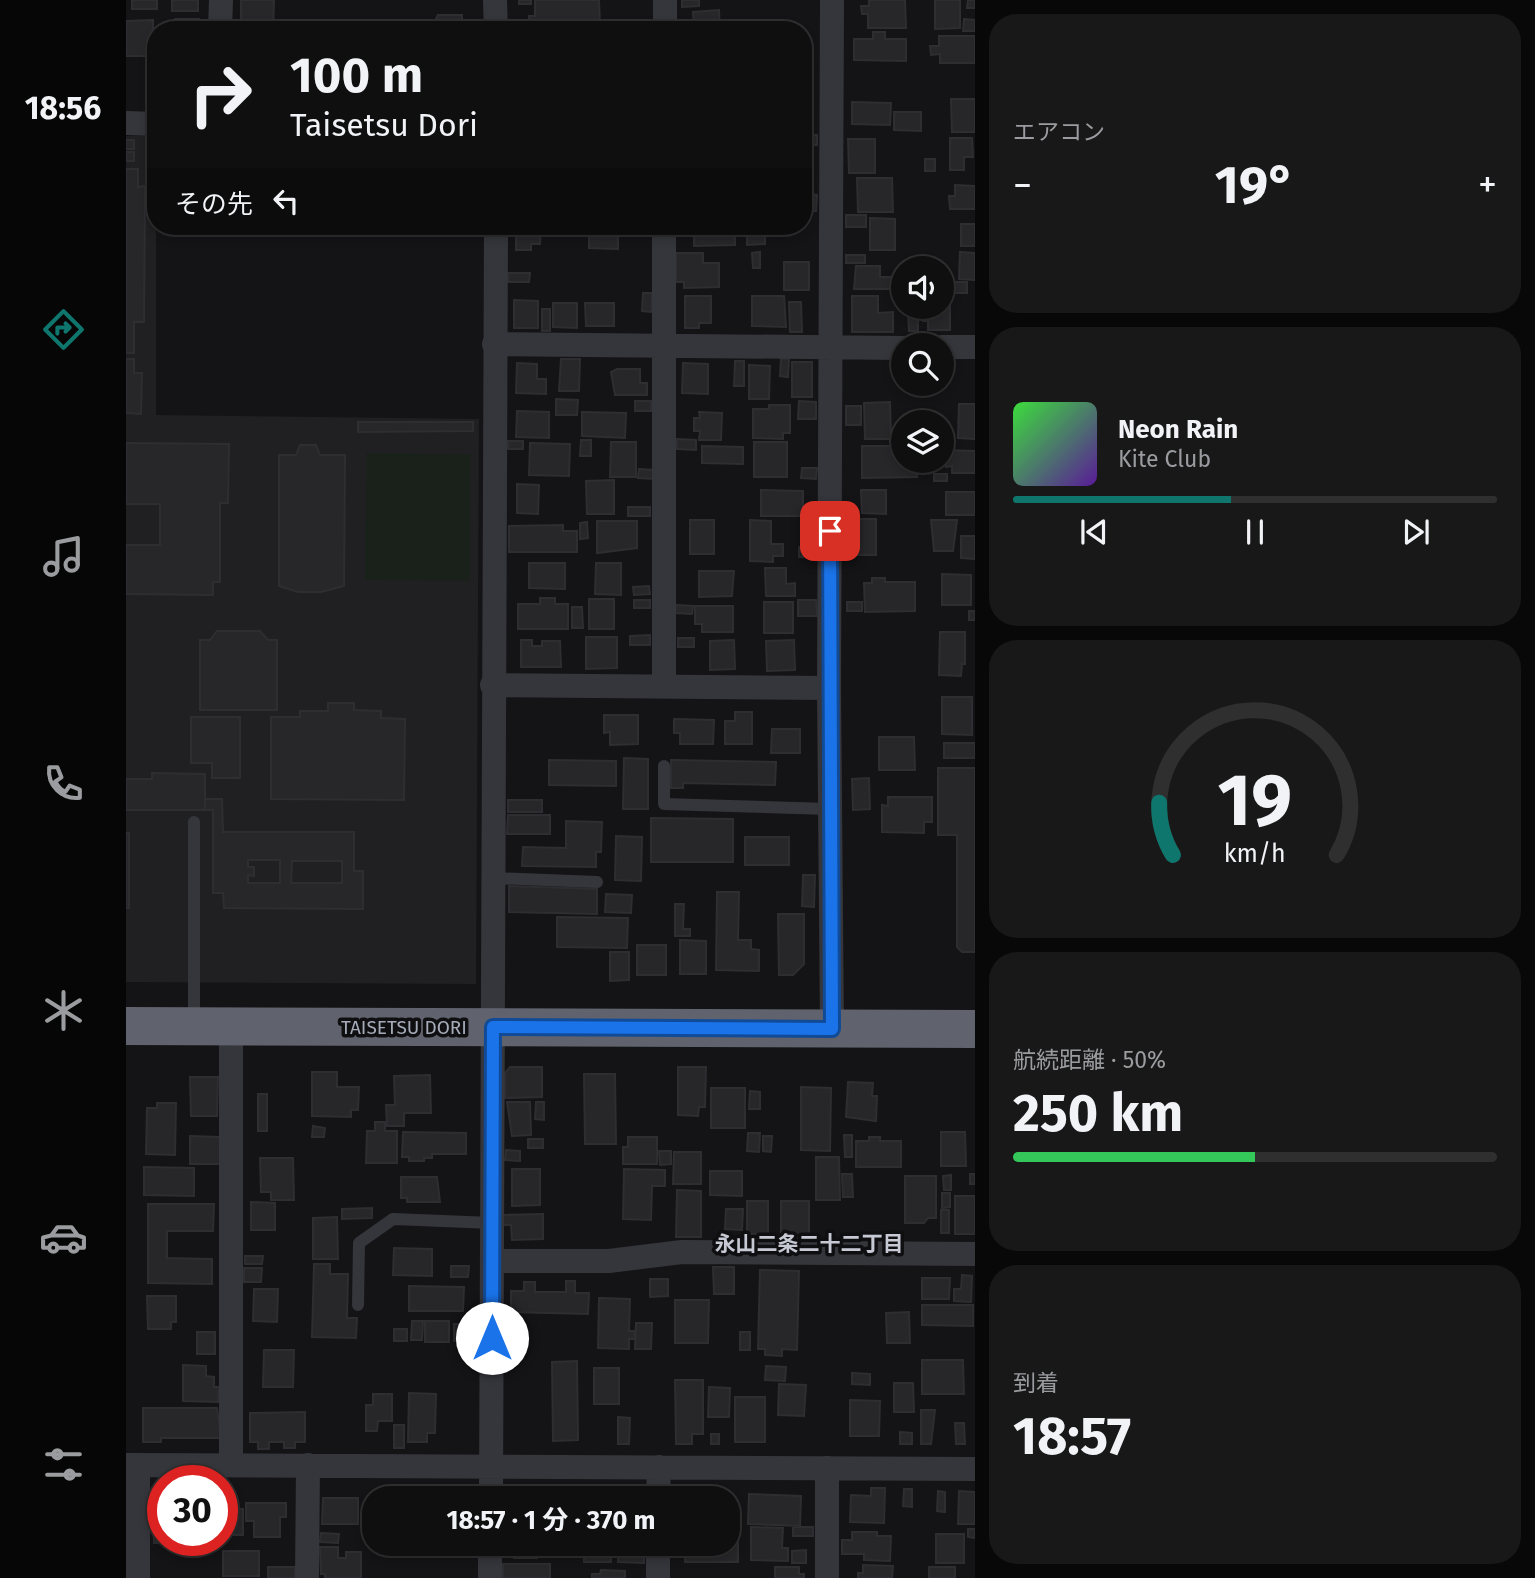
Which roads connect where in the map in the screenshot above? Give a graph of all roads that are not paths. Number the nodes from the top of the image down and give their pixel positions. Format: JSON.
{"nodes":[{"id":1,"x":221,"y":0,"type":"edge"},
{"id":2,"x":495,"y":0,"type":"edge"},
{"id":3,"x":665,"y":0,"type":"edge"},
{"id":4,"x":832,"y":0,"type":"edge"},
{"id":5,"x":220,"y":21,"type":"edge"},
{"id":6,"x":496,"y":21,"type":"edge"},
{"id":7,"x":665,"y":21,"type":"edge"},
{"id":8,"x":126,"y":123,"type":"edge"},
{"id":9,"x":147,"y":124,"type":"edge"},
{"id":10,"x":496,"y":235,"type":"edge"},
{"id":11,"x":664,"y":235,"type":"edge"},
{"id":12,"x":494,"y":344,"type":"junction"},
{"id":13,"x":664,"y":347,"type":"junction"},
{"id":14,"x":954,"y":347,"type":"edge"},
{"id":15,"x":975,"y":347,"type":"edge"},
{"id":16,"x":830,"y":348,"type":"junction"},
{"id":17,"x":891,"y":348,"type":"edge"},
{"id":18,"x":492,"y":684,"type":"junction"},
{"id":19,"x":664,"y":685,"type":"junction"},
{"id":20,"x":829,"y":688,"type":"junction"},
{"id":21,"x":664,"y":765,"type":"dead end"},
{"id":22,"x":830,"y":809,"type":"junction"},
{"id":23,"x":194,"y":822,"type":"dead end"},
{"id":24,"x":492,"y":877,"type":"junction"},
{"id":25,"x":597,"y":882,"type":"dead end"},
{"id":26,"x":126,"y":1026,"type":"edge"},
{"id":27,"x":213,"y":1026,"type":"junction"},
{"id":28,"x":493,"y":1027,"type":"junction"},
{"id":29,"x":832,"y":1029,"type":"junction"},
{"id":30,"x":975,"y":1029,"type":"edge"},
{"id":31,"x":492,"y":1223,"type":"junction"},
{"id":32,"x":975,"y":1254,"type":"edge"},
{"id":33,"x":492,"y":1261,"type":"junction"},
{"id":34,"x":358,"y":1305,"type":"dead end"},
{"id":35,"x":132,"y":1465,"type":"edge"},
{"id":36,"x":231,"y":1465,"type":"edge"},
{"id":37,"x":238,"y":1465,"type":"edge"},
{"id":38,"x":308,"y":1465,"type":"junction"},
{"id":39,"x":491,"y":1466,"type":"junction"},
{"id":40,"x":659,"y":1467,"type":"junction"},
{"id":41,"x":827,"y":1468,"type":"junction"},
{"id":42,"x":975,"y":1469,"type":"edge"},
{"id":43,"x":491,"y":1486,"type":"edge"},
{"id":44,"x":659,"y":1486,"type":"edge"},
{"id":45,"x":490,"y":1556,"type":"edge"},
{"id":46,"x":658,"y":1556,"type":"edge"},
{"id":47,"x":138,"y":1578,"type":"edge"},
{"id":48,"x":307,"y":1578,"type":"edge"},
{"id":49,"x":490,"y":1578,"type":"edge"},
{"id":50,"x":658,"y":1578,"type":"edge"},
{"id":51,"x":827,"y":1578,"type":"edge"}],
"edges":[{"from":1,"to":5,"type":"street"},
{"from":2,"to":6,"type":"street"},
{"from":3,"to":7,"type":"street"},
{"from":4,"to":16,"type":"street"},
{"from":8,"to":9,"type":"street"},
{"from":10,"to":12,"type":"street"},
{"from":11,"to":13,"type":"street"},
{"from":12,"to":13,"type":"street"},
{"from":12,"to":18,"type":"street"},
{"from":13,"to":16,"type":"street"},
{"from":13,"to":19,"type":"street"},
{"from":14,"to":15,"type":"street"},
{"from":16,"to":17,"type":"street"},
{"from":16,"to":20,"type":"street"},
{"from":18,"to":19,"type":"street"},
{"from":18,"to":24,"type":"street"},
{"from":19,"to":20,"type":"street"},
{"from":20,"to":22,"type":"street"},
{"from":21,"to":22,"type":"lane"},
{"from":22,"to":29,"type":"street"},
{"from":23,"to":27,"type":"lane"},
{"from":24,"to":25,"type":"lane"},
{"from":24,"to":28,"type":"street"},
{"from":26,"to":27,"type":"highway","name":"TAISETSU DORI"},
{"from":27,"to":28,"type":"highway","name":"TAISETSU DORI"},
{"from":27,"to":36,"type":"street"},
{"from":28,"to":29,"type":"highway","name":"TAISETSU DORI"},
{"from":28,"to":31,"type":"street"},
{"from":29,"to":30,"type":"highway","name":"TAISETSU DORI"},
{"from":31,"to":33,"type":"street"},
{"from":31,"to":34,"type":"lane"},
{"from":32,"to":33,"type":"street"},
{"from":33,"to":39,"type":"street"},
{"from":35,"to":47,"type":"street"},
{"from":37,"to":38,"type":"street"},
{"from":38,"to":39,"type":"street"},
{"from":38,"to":48,"type":"street"},
{"from":39,"to":40,"type":"street"},
{"from":39,"to":43,"type":"street"},
{"from":40,"to":41,"type":"street"},
{"from":40,"to":44,"type":"street"},
{"from":41,"to":42,"type":"street"},
{"from":41,"to":51,"type":"street"},
{"from":45,"to":49,"type":"street"},
{"from":46,"to":50,"type":"street"}]}
